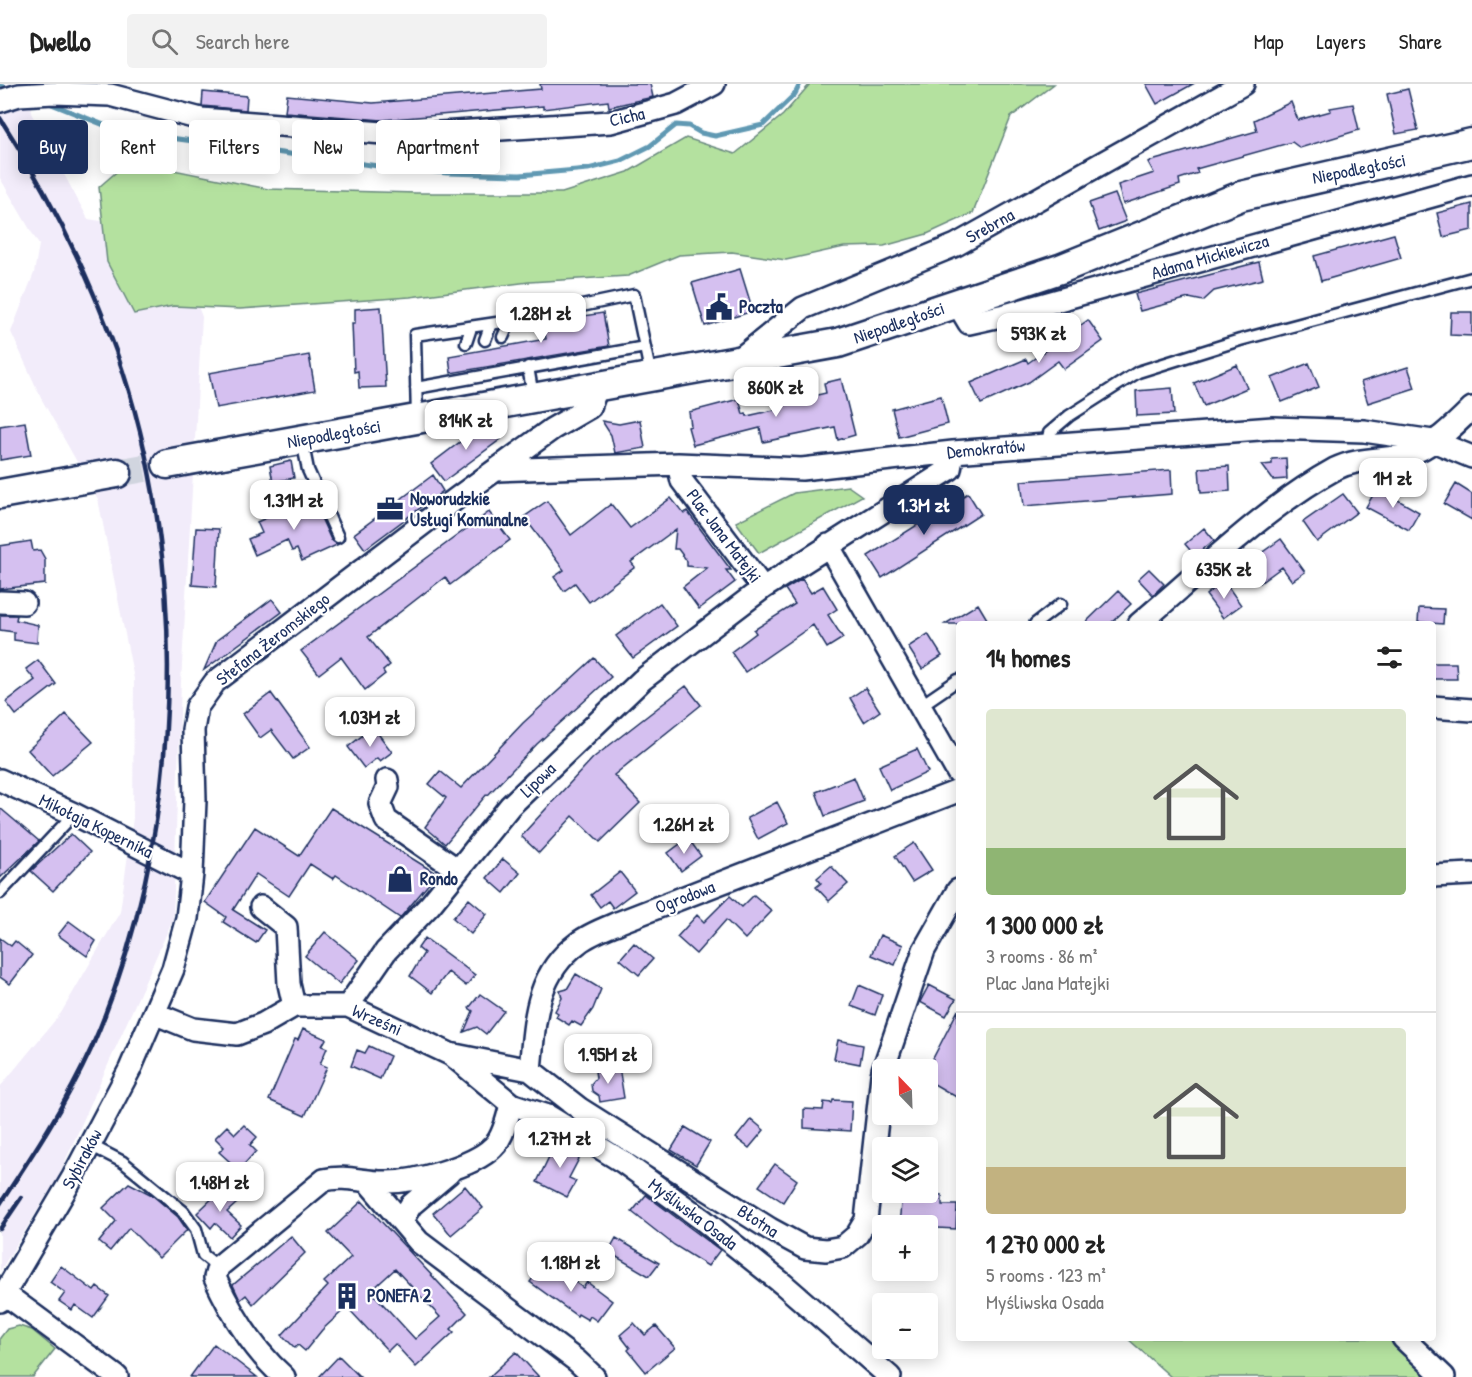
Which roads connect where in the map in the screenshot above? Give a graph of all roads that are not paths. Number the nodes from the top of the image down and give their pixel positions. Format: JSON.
{"nodes":[{"id":1,"x":714,"y":84,"type":"edge"},
{"id":2,"x":1243,"y":84,"type":"edge"},
{"id":3,"x":10,"y":98,"type":"edge"},
{"id":4,"x":1472,"y":143,"type":"edge"},
{"id":5,"x":1472,"y":184,"type":"edge"},
{"id":6,"x":1472,"y":278,"type":"edge"},
{"id":7,"x":957,"y":303,"type":"junction"},
{"id":8,"x":510,"y":321,"type":"junction"},
{"id":9,"x":491,"y":324,"type":"junction"},
{"id":10,"x":471,"y":328,"type":"junction"},
{"id":11,"x":503,"y":337,"type":"dead end"},
{"id":12,"x":485,"y":340,"type":"dead end"},
{"id":13,"x":466,"y":343,"type":"dead end"},
{"id":14,"x":645,"y":347,"type":"junction"},
{"id":15,"x":737,"y":361,"type":"junction"},
{"id":16,"x":528,"y":367,"type":"junction"},
{"id":17,"x":651,"y":376,"type":"junction"},
{"id":18,"x":598,"y":385,"type":"junction"},
{"id":19,"x":416,"y":388,"type":"junction"},
{"id":20,"x":533,"y":399,"type":"junction"},
{"id":21,"x":1472,"y":408,"type":"edge"},
{"id":22,"x":417,"y":419,"type":"junction"},
{"id":23,"x":302,"y":440,"type":"junction"},
{"id":24,"x":1433,"y":441,"type":"junction"},
{"id":25,"x":1047,"y":444,"type":"junction"},
{"id":26,"x":953,"y":452,"type":"junction"},
{"id":27,"x":1472,"y":457,"type":"edge"},
{"id":28,"x":167,"y":464,"type":"tunnel mouth"},
{"id":29,"x":678,"y":464,"type":"junction"},
{"id":30,"x":497,"y":470,"type":"junction"},
{"id":31,"x":117,"y":473,"type":"tunnel mouth"},
{"id":32,"x":0,"y":494,"type":"edge"},
{"id":33,"x":338,"y":537,"type":"dead end"},
{"id":34,"x":828,"y":545,"type":"junction"},
{"id":35,"x":763,"y":588,"type":"junction"},
{"id":36,"x":0,"y":602,"type":"edge"},
{"id":37,"x":24,"y":603,"type":"dead end"},
{"id":38,"x":1061,"y":604,"type":"dead end"},
{"id":39,"x":1039,"y":621,"type":"edge"},
{"id":40,"x":1143,"y":621,"type":"edge"},
{"id":41,"x":956,"y":681,"type":"edge"},
{"id":42,"x":920,"y":706,"type":"junction"},
{"id":43,"x":1436,"y":707,"type":"edge"},
{"id":44,"x":1472,"y":710,"type":"edge"},
{"id":45,"x":956,"y":769,"type":"edge"},
{"id":46,"x":0,"y":780,"type":"edge"},
{"id":47,"x":387,"y":780,"type":"dead end"},
{"id":48,"x":956,"y":792,"type":"edge"},
{"id":49,"x":74,"y":814,"type":"junction"},
{"id":50,"x":458,"y":870,"type":"junction"},
{"id":51,"x":192,"y":874,"type":"junction"},
{"id":52,"x":1472,"y":874,"type":"edge"},
{"id":53,"x":1436,"y":876,"type":"edge"},
{"id":54,"x":0,"y":893,"type":"edge"},
{"id":55,"x":956,"y":894,"type":"edge"},
{"id":56,"x":261,"y":906,"type":"dead end"},
{"id":57,"x":294,"y":1006,"type":"junction"},
{"id":58,"x":348,"y":1006,"type":"junction"},
{"id":59,"x":156,"y":1014,"type":"junction"},
{"id":60,"x":450,"y":1054,"type":"junction"},
{"id":61,"x":887,"y":1059,"type":"edge"},
{"id":62,"x":530,"y":1070,"type":"junction"},
{"id":63,"x":512,"y":1104,"type":"junction"},
{"id":64,"x":876,"y":1125,"type":"edge"},
{"id":65,"x":90,"y":1145,"type":"junction"},
{"id":66,"x":456,"y":1167,"type":"junction"},
{"id":67,"x":368,"y":1182,"type":"junction"},
{"id":68,"x":402,"y":1220,"type":"junction"},
{"id":69,"x":218,"y":1267,"type":"junction"},
{"id":70,"x":3,"y":1297,"type":"edge"},
{"id":71,"x":1406,"y":1341,"type":"edge"},
{"id":72,"x":117,"y":1377,"type":"edge"},
{"id":73,"x":284,"y":1377,"type":"edge"},
{"id":74,"x":594,"y":1377,"type":"edge"},
{"id":75,"x":890,"y":1377,"type":"edge"},
{"id":76,"x":1444,"y":1377,"type":"edge"}],
"edges":[{"from":1,"to":3,"type":"street","name":"Cicha"},
{"from":2,"to":15,"type":"street","name":"Srebrna"},
{"from":4,"to":7,"type":"street","name":"Niepodległości"},
{"from":5,"to":7,"type":"street","name":"Adama Mickiewicza"},
{"from":6,"to":25,"type":"lane"},
{"from":7,"to":15,"type":"street","name":"Niepodległości"},
{"from":8,"to":9,"type":"lane"},
{"from":8,"to":11,"type":"lane"},
{"from":8,"to":14,"type":"lane"},
{"from":9,"to":10,"type":"lane"},
{"from":9,"to":12,"type":"lane"},
{"from":10,"to":13,"type":"lane"},
{"from":10,"to":19,"type":"lane"},
{"from":14,"to":16,"type":"lane"},
{"from":14,"to":17,"type":"lane"},
{"from":15,"to":17,"type":"street","name":"Niepodległości"},
{"from":16,"to":19,"type":"lane"},
{"from":16,"to":20,"type":"lane"},
{"from":17,"to":18,"type":"street","name":"Niepodległości"},
{"from":18,"to":20,"type":"street","name":"Niepodległości"},
{"from":18,"to":30,"type":"street","name":"Stefana Żeromskiego"},
{"from":19,"to":22,"type":"lane"},
{"from":20,"to":22,"type":"street","name":"Niepodległości"},
{"from":21,"to":24,"type":"street"},
{"from":22,"to":23,"type":"street","name":"Niepodległości"},
{"from":23,"to":28,"type":"street","name":"Niepodległości"},
{"from":23,"to":33,"type":"lane"},
{"from":24,"to":25,"type":"street","name":"Demokratów"},
{"from":24,"to":27,"type":"street","name":"Demokratów"},
{"from":24,"to":40,"type":"street"},
{"from":25,"to":26,"type":"street","name":"Demokratów"},
{"from":26,"to":29,"type":"street","name":"Demokratów"},
{"from":26,"to":34,"type":"street","name":"Plac Jana Matejki"},
{"from":29,"to":30,"type":"street","name":"Demokratów"},
{"from":29,"to":35,"type":"street","name":"Plac Jana Matejki"},
{"from":30,"to":51,"type":"street","name":"Stefana Żeromskiego"},
{"from":31,"to":32,"type":"street"},
{"from":34,"to":35,"type":"street","name":"Plac Jana Matejki"},
{"from":34,"to":42,"type":"street"},
{"from":35,"to":50,"type":"street","name":"Lipowa"},
{"from":36,"to":37,"type":"street"},
{"from":38,"to":39,"type":"lane"},
{"from":41,"to":42,"type":"lane"},
{"from":42,"to":45,"type":"street"},
{"from":43,"to":44,"type":"street"},
{"from":46,"to":49,"type":"street","name":"Mikołaja Kopernika"},
{"from":47,"to":50,"type":"street"},
{"from":48,"to":62,"type":"street","name":"Ogrodowa"},
{"from":49,"to":51,"type":"street","name":"Mikołaja Kopernika"},
{"from":49,"to":54,"type":"lane"},
{"from":50,"to":58,"type":"street","name":"Lipowa"},
{"from":51,"to":59,"type":"street","name":"Stefana Żeromskiego"},
{"from":52,"to":53,"type":"street"},
{"from":55,"to":61,"type":"street"},
{"from":56,"to":57,"type":"street"},
{"from":57,"to":58,"type":"street","name":"Wrześni"},
{"from":57,"to":59,"type":"street"},
{"from":58,"to":60,"type":"street","name":"Wrześni"},
{"from":59,"to":65,"type":"street","name":"Sybiraków"},
{"from":60,"to":62,"type":"street","name":"Wrześni"},
{"from":60,"to":63,"type":"street","name":"Myśliwska Osada"},
{"from":62,"to":64,"type":"street","name":"Błotna"},
{"from":63,"to":66,"type":"street"},
{"from":63,"to":75,"type":"street","name":"Myśliwska Osada"},
{"from":65,"to":69,"type":"lane"},
{"from":65,"to":70,"type":"street","name":"Sybiraków"},
{"from":66,"to":67,"type":"street"},
{"from":66,"to":68,"type":"street"},
{"from":67,"to":68,"type":"street"},
{"from":67,"to":69,"type":"street"},
{"from":68,"to":74,"type":"street"},
{"from":69,"to":73,"type":"street"},
{"from":70,"to":72,"type":"street"},
{"from":71,"to":76,"type":"street"}]}
